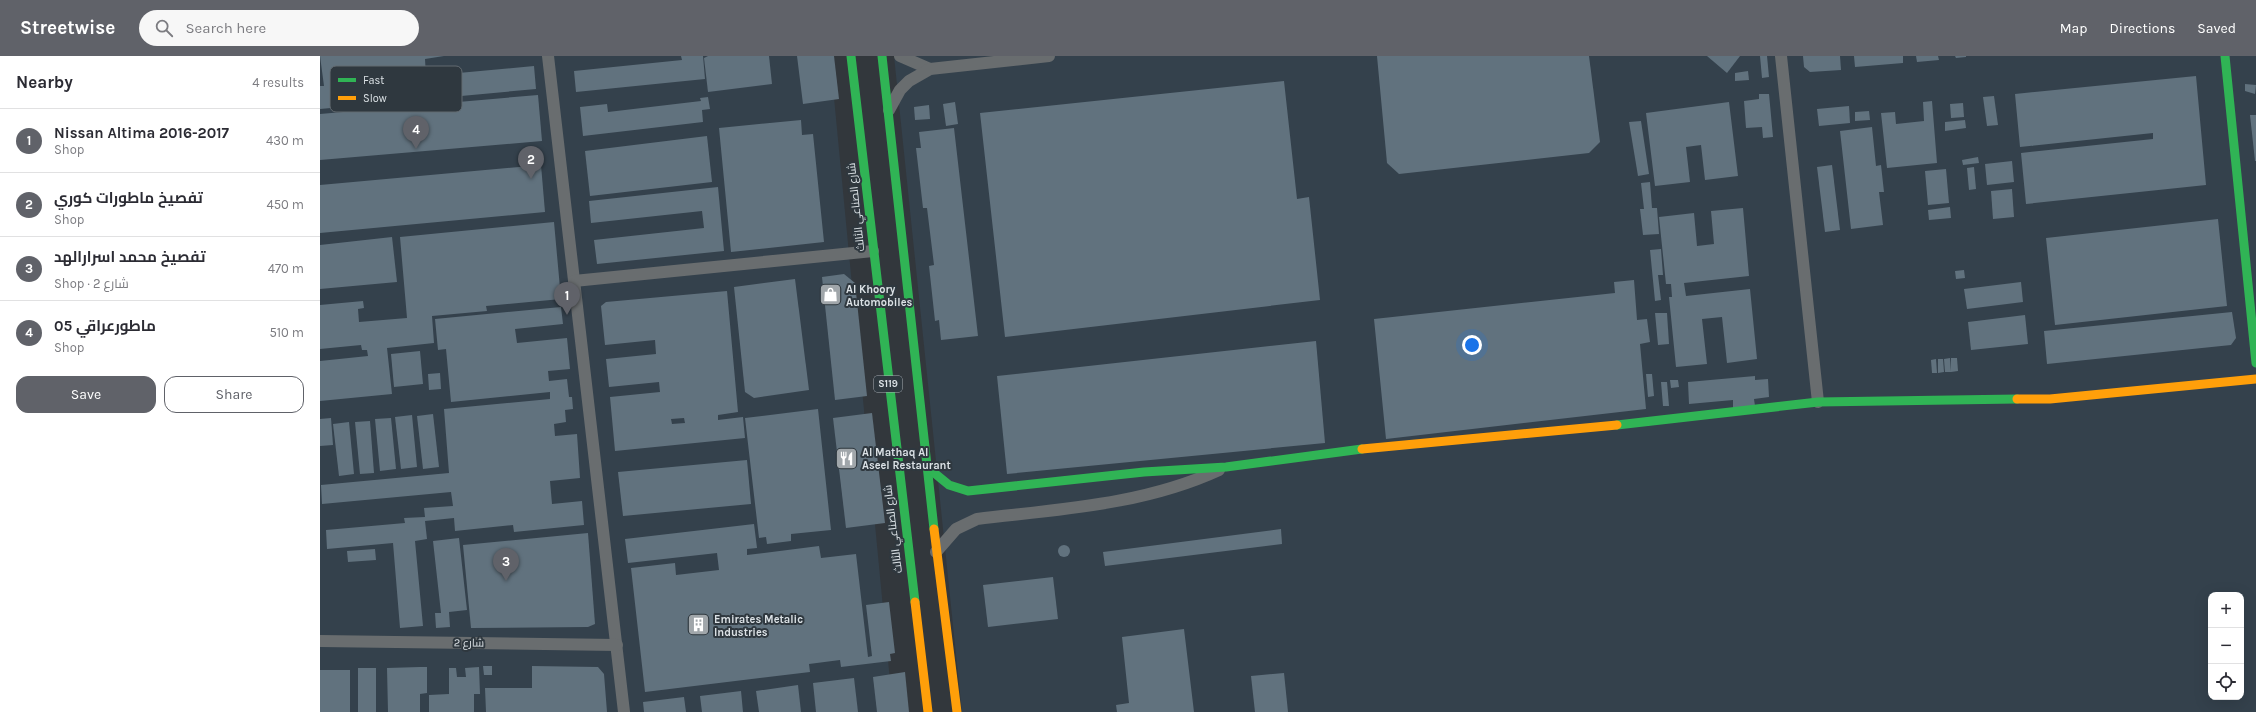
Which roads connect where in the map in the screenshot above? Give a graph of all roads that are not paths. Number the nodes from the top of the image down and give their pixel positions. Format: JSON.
{"nodes":[{"id":1,"x":548,"y":56,"type":"edge"},
{"id":2,"x":851,"y":56,"type":"edge"},
{"id":3,"x":882,"y":56,"type":"edge"},
{"id":4,"x":900,"y":56,"type":"edge"},
{"id":5,"x":1049,"y":56,"type":"edge"},
{"id":6,"x":1780,"y":56,"type":"edge"},
{"id":7,"x":2225,"y":56,"type":"edge"},
{"id":8,"x":930,"y":69,"type":"junction"},
{"id":9,"x":889,"y":112,"type":"junction"},
{"id":10,"x":873,"y":251,"type":"junction"},
{"id":11,"x":574,"y":281,"type":"junction"},
{"id":12,"x":2256,"y":363,"type":"edge"},
{"id":13,"x":2256,"y":379,"type":"edge"},
{"id":14,"x":888,"y":381,"type":"junction"},
{"id":15,"x":899,"y":383,"type":"dead end"},
{"id":16,"x":1818,"y":402,"type":"junction"},
{"id":17,"x":927,"y":467,"type":"junction"},
{"id":18,"x":1226,"y":467,"type":"junction"},
{"id":19,"x":936,"y":552,"type":"junction"},
{"id":20,"x":320,"y":641,"type":"edge"},
{"id":21,"x":617,"y":645,"type":"junction"},
{"id":22,"x":624,"y":712,"type":"edge"},
{"id":23,"x":928,"y":712,"type":"edge"},
{"id":24,"x":957,"y":712,"type":"edge"}],
"edges":[{"from":1,"to":11,"type":"street"},
{"from":2,"to":10,"type":"main road","name":"شارع الصناعي الثالث","number":"S119"},
{"from":3,"to":9,"type":"main road","number":"S119"},
{"from":4,"to":8,"type":"street"},
{"from":5,"to":8,"type":"street"},
{"from":6,"to":16,"type":"street"},
{"from":7,"to":12,"type":"main road"},
{"from":8,"to":9,"type":"street"},
{"from":9,"to":17,"type":"main road","number":"S119"},
{"from":10,"to":11,"type":"street"},
{"from":10,"to":14,"type":"main road","name":"شارع الصناعي الثالث","number":"S119"},
{"from":11,"to":21,"type":"street"},
{"from":13,"to":16,"type":"main road"},
{"from":14,"to":15,"type":"main road"},
{"from":14,"to":23,"type":"main road","name":"شارع الصناعي الثالث","number":"S119"},
{"from":16,"to":18,"type":"main road"},
{"from":17,"to":18,"type":"main road"},
{"from":17,"to":19,"type":"main road","number":"S119"},
{"from":18,"to":19,"type":"street"},
{"from":19,"to":24,"type":"main road","number":"S119"},
{"from":20,"to":21,"type":"street","name":"شارع 2"},
{"from":21,"to":22,"type":"street"}]}
